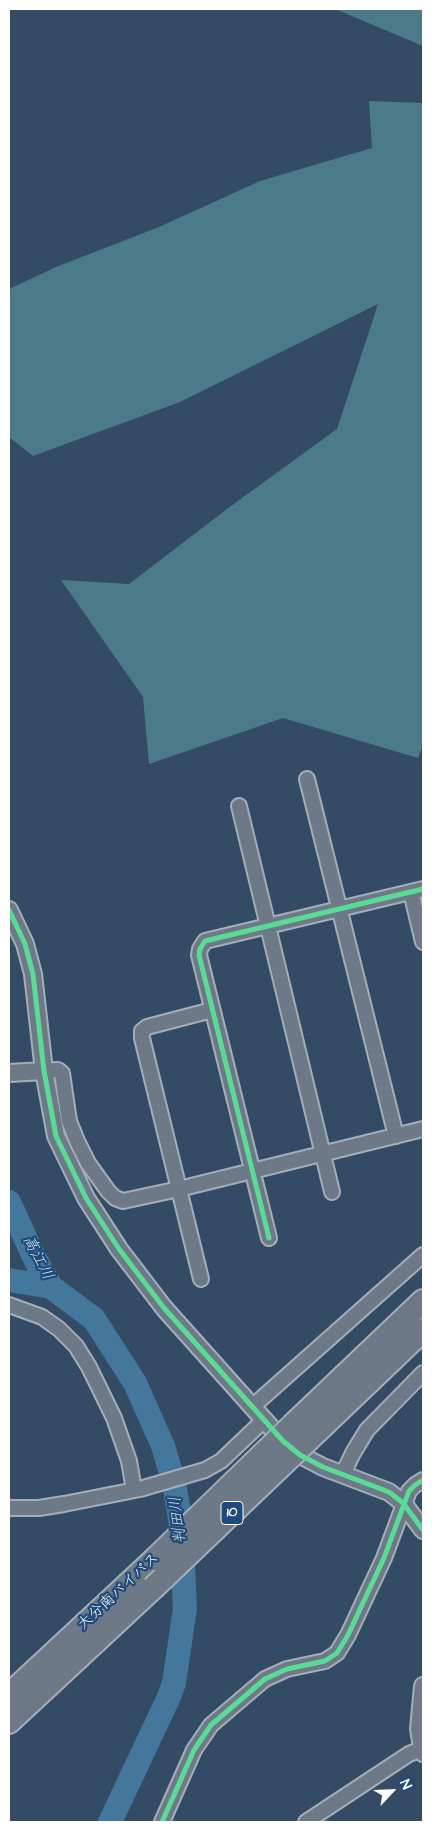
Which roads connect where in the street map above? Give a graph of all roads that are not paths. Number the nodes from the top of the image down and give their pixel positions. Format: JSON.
{"nodes":[{"id":1,"x":307,"y":779,"type":"dead end"},
{"id":2,"x":239,"y":806,"type":"dead end"},
{"id":3,"x":417,"y":890,"type":"edge"},
{"id":4,"x":339,"y":909,"type":"junction"},
{"id":5,"x":9,"y":910,"type":"edge"},
{"id":6,"x":268,"y":926,"type":"junction"},
{"id":7,"x":423,"y":942,"type":"edge"},
{"id":8,"x":212,"y":1010,"type":"junction"},
{"id":9,"x":36,"y":1071,"type":"junction"},
{"id":10,"x":9,"y":1073,"type":"edge"},
{"id":11,"x":423,"y":1129,"type":"edge"},
{"id":12,"x":396,"y":1136,"type":"junction"},
{"id":13,"x":322,"y":1154,"type":"junction"},
{"id":14,"x":252,"y":1171,"type":"junction"},
{"id":15,"x":179,"y":1189,"type":"junction"},
{"id":16,"x":332,"y":1192,"type":"dead end"},
{"id":17,"x":268,"y":1238,"type":"dead end"},
{"id":18,"x":423,"y":1255,"type":"edge"},
{"id":19,"x":201,"y":1279,"type":"dead end"},
{"id":20,"x":423,"y":1301,"type":"edge"},
{"id":21,"x":9,"y":1305,"type":"edge"},
{"id":22,"x":423,"y":1330,"type":"edge"},
{"id":23,"x":423,"y":1373,"type":"edge"},
{"id":24,"x":252,"y":1407,"type":"junction"},
{"id":25,"x":264,"y":1420,"type":"junction"},
{"id":26,"x":303,"y":1430,"type":"junction"},
{"id":27,"x":343,"y":1474,"type":"junction"},
{"id":28,"x":423,"y":1480,"type":"edge"},
{"id":29,"x":137,"y":1490,"type":"junction"},
{"id":30,"x":403,"y":1503,"type":"junction"},
{"id":31,"x":9,"y":1508,"type":"edge"},
{"id":32,"x":423,"y":1530,"type":"edge"},
{"id":33,"x":423,"y":1686,"type":"edge"},
{"id":34,"x":9,"y":1695,"type":"edge"},
{"id":35,"x":9,"y":1722,"type":"edge"},
{"id":36,"x":422,"y":1751,"type":"edge"},
{"id":37,"x":162,"y":1822,"type":"edge"},
{"id":38,"x":306,"y":1822,"type":"edge"}],
"edges":[{"from":1,"to":4,"type":"street"},
{"from":2,"to":6,"type":"street"},
{"from":3,"to":4,"type":"street"},
{"from":3,"to":7,"type":"street"},
{"from":4,"to":6,"type":"street"},
{"from":4,"to":12,"type":"street"},
{"from":5,"to":9,"type":"street"},
{"from":6,"to":8,"type":"street"},
{"from":6,"to":13,"type":"street"},
{"from":8,"to":14,"type":"street"},
{"from":8,"to":15,"type":"street"},
{"from":9,"to":10,"type":"street"},
{"from":9,"to":15,"type":"street"},
{"from":9,"to":24,"type":"street"},
{"from":11,"to":12,"type":"street"},
{"from":12,"to":13,"type":"street"},
{"from":13,"to":14,"type":"street"},
{"from":13,"to":16,"type":"street"},
{"from":14,"to":15,"type":"street"},
{"from":14,"to":17,"type":"street"},
{"from":15,"to":19,"type":"street"},
{"from":18,"to":24,"type":"street"},
{"from":20,"to":26,"type":"highway","name":"大分南バイパス","number":"10"},
{"from":21,"to":29,"type":"street"},
{"from":22,"to":26,"type":"highway","name":"大分南バイパス","number":"10"},
{"from":23,"to":27,"type":"street"},
{"from":24,"to":25,"type":"street"},
{"from":25,"to":27,"type":"street"},
{"from":25,"to":29,"type":"street"},
{"from":26,"to":34,"type":"highway","name":"大分南バイパス","number":"10","bridge":true},
{"from":26,"to":35,"type":"highway","name":"大分南バイパス","number":"10","bridge":true},
{"from":27,"to":30,"type":"street"},
{"from":28,"to":30,"type":"street"},
{"from":29,"to":31,"type":"street"},
{"from":30,"to":32,"type":"street"},
{"from":30,"to":37,"type":"street"},
{"from":33,"to":36,"type":"street"},
{"from":36,"to":38,"type":"street"}]}
